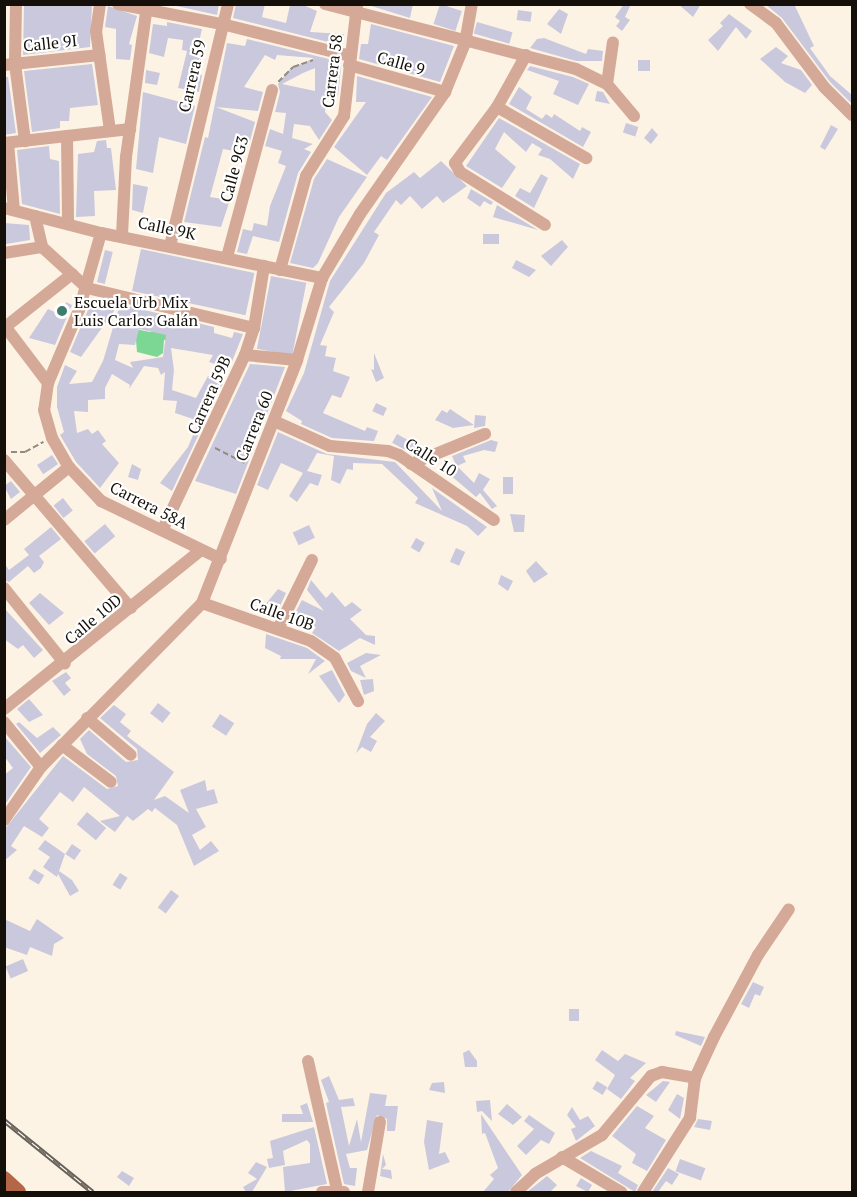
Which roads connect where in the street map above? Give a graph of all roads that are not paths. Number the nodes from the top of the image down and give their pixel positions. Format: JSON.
{"nodes":[{"id":1,"x":16,"y":4,"type":"edge"},
{"id":2,"x":100,"y":4,"type":"edge"},
{"id":3,"x":118,"y":4,"type":"edge"},
{"id":4,"x":228,"y":4,"type":"edge"},
{"id":5,"x":325,"y":4,"type":"edge"},
{"id":6,"x":472,"y":4,"type":"edge"},
{"id":7,"x":750,"y":4,"type":"edge"},
{"id":8,"x":147,"y":8,"type":"edge"},
{"id":9,"x":357,"y":8,"type":"edge"},
{"id":10,"x":222,"y":24,"type":"junction"},
{"id":11,"x":613,"y":42,"type":"dead end"},
{"id":12,"x":465,"y":43,"type":"junction"},
{"id":13,"x":99,"y":55,"type":"junction"},
{"id":14,"x":526,"y":55,"type":"junction"},
{"id":15,"x":349,"y":60,"type":"junction"},
{"id":16,"x":10,"y":65,"type":"edge"},
{"id":17,"x":607,"y":84,"type":"junction"},
{"id":18,"x":272,"y":90,"type":"road end"},
{"id":19,"x":445,"y":92,"type":"junction"},
{"id":20,"x":497,"y":107,"type":"junction"},
{"id":21,"x":852,"y":115,"type":"edge"},
{"id":22,"x":634,"y":116,"type":"dead end"},
{"id":23,"x":130,"y":129,"type":"junction"},
{"id":24,"x":110,"y":131,"type":"junction"},
{"id":25,"x":67,"y":136,"type":"junction"},
{"id":26,"x":25,"y":141,"type":"junction"},
{"id":27,"x":6,"y":143,"type":"edge"},
{"id":28,"x":586,"y":158,"type":"dead end"},
{"id":29,"x":9,"y":209,"type":"edge"},
{"id":30,"x":35,"y":216,"type":"junction"},
{"id":31,"x":68,"y":224,"type":"junction"},
{"id":32,"x":545,"y":225,"type":"dead end"},
{"id":33,"x":102,"y":233,"type":"junction"},
{"id":34,"x":122,"y":236,"type":"junction"},
{"id":35,"x":170,"y":246,"type":"junction"},
{"id":36,"x":42,"y":247,"type":"junction"},
{"id":37,"x":4,"y":253,"type":"edge"},
{"id":38,"x":227,"y":257,"type":"junction"},
{"id":39,"x":264,"y":266,"type":"junction"},
{"id":40,"x":280,"y":270,"type":"junction"},
{"id":41,"x":72,"y":274,"type":"junction"},
{"id":42,"x":322,"y":278,"type":"junction"},
{"id":43,"x":87,"y":288,"type":"junction"},
{"id":44,"x":5,"y":327,"type":"edge"},
{"id":45,"x":254,"y":328,"type":"junction"},
{"id":46,"x":245,"y":355,"type":"junction"},
{"id":47,"x":297,"y":360,"type":"junction"},
{"id":48,"x":48,"y":382,"type":"junction"},
{"id":49,"x":274,"y":421,"type":"junction"},
{"id":50,"x":484,"y":434,"type":"dead end"},
{"id":51,"x":4,"y":460,"type":"edge"},
{"id":52,"x":411,"y":464,"type":"junction"},
{"id":53,"x":69,"y":467,"type":"junction"},
{"id":54,"x":35,"y":496,"type":"junction"},
{"id":55,"x":4,"y":520,"type":"edge"},
{"id":56,"x":494,"y":520,"type":"dead end"},
{"id":57,"x":163,"y":529,"type":"junction"},
{"id":58,"x":200,"y":551,"type":"junction"},
{"id":59,"x":221,"y":559,"type":"junction"},
{"id":60,"x":312,"y":560,"type":"dead end"},
{"id":61,"x":4,"y":588,"type":"edge"},
{"id":62,"x":202,"y":603,"type":"junction"},
{"id":63,"x":130,"y":608,"type":"junction"},
{"id":64,"x":278,"y":629,"type":"junction"},
{"id":65,"x":65,"y":664,"type":"junction"},
{"id":66,"x":358,"y":701,"type":"dead end"},
{"id":67,"x":4,"y":709,"type":"edge"},
{"id":68,"x":87,"y":718,"type":"junction"},
{"id":69,"x":4,"y":722,"type":"edge"},
{"id":70,"x":62,"y":745,"type":"junction"},
{"id":71,"x":131,"y":755,"type":"dead end"},
{"id":72,"x":41,"y":767,"type":"junction"},
{"id":73,"x":111,"y":782,"type":"dead end"},
{"id":74,"x":4,"y":820,"type":"edge"},
{"id":75,"x":789,"y":909,"type":"dead end"},
{"id":76,"x":308,"y":1061,"type":"dead end"},
{"id":77,"x":695,"y":1078,"type":"junction"},
{"id":78,"x":380,"y":1122,"type":"dead end"},
{"id":79,"x":562,"y":1157,"type":"junction"},
{"id":80,"x":4,"y":1179,"type":"edge"},
{"id":81,"x":341,"y":1191,"type":"edge"},
{"id":82,"x":18,"y":1192,"type":"edge"},
{"id":83,"x":322,"y":1192,"type":"edge"},
{"id":84,"x":368,"y":1192,"type":"edge"},
{"id":85,"x":516,"y":1192,"type":"edge"},
{"id":86,"x":621,"y":1192,"type":"edge"},
{"id":87,"x":643,"y":1192,"type":"edge"}],
"edges":[{"from":1,"to":16,"type":"street"},
{"from":2,"to":13,"type":"street"},
{"from":3,"to":8,"type":"street","name":"Calle 9"},
{"from":4,"to":10,"type":"street","name":"Carrera 59"},
{"from":5,"to":9,"type":"street"},
{"from":6,"to":12,"type":"street","name":"Carrera 60"},
{"from":7,"to":21,"type":"street"},
{"from":8,"to":10,"type":"street","name":"Calle 9"},
{"from":8,"to":23,"type":"street"},
{"from":9,"to":12,"type":"street"},
{"from":9,"to":15,"type":"street","name":"Carrera 58"},
{"from":10,"to":15,"type":"street","name":"Calle 9"},
{"from":10,"to":35,"type":"street","name":"Carrera 59"},
{"from":11,"to":17,"type":"street"},
{"from":12,"to":14,"type":"street"},
{"from":12,"to":19,"type":"street","name":"Carrera 60"},
{"from":13,"to":16,"type":"street","name":"Calle 9I"},
{"from":13,"to":24,"type":"street"},
{"from":14,"to":17,"type":"street"},
{"from":14,"to":20,"type":"street"},
{"from":15,"to":19,"type":"street","name":"Calle 9"},
{"from":15,"to":40,"type":"street","name":"Carrera 58"},
{"from":16,"to":26,"type":"street"},
{"from":17,"to":22,"type":"street"},
{"from":18,"to":38,"type":"street","name":"Calle 9G3"},
{"from":19,"to":42,"type":"street","name":"Carrera 60"},
{"from":20,"to":28,"type":"street"},
{"from":20,"to":32,"type":"street"},
{"from":23,"to":24,"type":"street"},
{"from":23,"to":34,"type":"street"},
{"from":24,"to":25,"type":"street"},
{"from":25,"to":26,"type":"street"},
{"from":25,"to":31,"type":"street"},
{"from":26,"to":27,"type":"street"},
{"from":27,"to":29,"type":"street"},
{"from":29,"to":30,"type":"street","name":"Calle 9K"},
{"from":30,"to":31,"type":"street","name":"Calle 9K"},
{"from":30,"to":36,"type":"street"},
{"from":31,"to":33,"type":"street","name":"Calle 9K"},
{"from":33,"to":34,"type":"street","name":"Calle 9K"},
{"from":33,"to":43,"type":"street","name":"Carrera 58A"},
{"from":34,"to":35,"type":"street","name":"Calle 9K"},
{"from":35,"to":38,"type":"street","name":"Calle 9K"},
{"from":36,"to":37,"type":"street"},
{"from":36,"to":41,"type":"street"},
{"from":38,"to":39,"type":"street","name":"Calle 9K"},
{"from":39,"to":40,"type":"street","name":"Calle 9K"},
{"from":39,"to":45,"type":"street","name":"Carrera 59B"},
{"from":40,"to":42,"type":"street","name":"Calle 9K"},
{"from":41,"to":43,"type":"street"},
{"from":41,"to":44,"type":"street"},
{"from":42,"to":47,"type":"street","name":"Carrera 60"},
{"from":43,"to":45,"type":"street"},
{"from":43,"to":48,"type":"street","name":"Carrera 58A"},
{"from":44,"to":48,"type":"street"},
{"from":45,"to":46,"type":"street","name":"Carrera 59B"},
{"from":46,"to":47,"type":"street"},
{"from":46,"to":57,"type":"street","name":"Carrera 59B"},
{"from":47,"to":49,"type":"street","name":"Carrera 60"},
{"from":48,"to":53,"type":"street","name":"Carrera 58A"},
{"from":49,"to":52,"type":"street","name":"Calle 10"},
{"from":49,"to":59,"type":"street","name":"Carrera 60"},
{"from":50,"to":52,"type":"street"},
{"from":51,"to":54,"type":"street"},
{"from":52,"to":56,"type":"street","name":"Calle 10"},
{"from":53,"to":54,"type":"street"},
{"from":53,"to":57,"type":"street","name":"Carrera 58A"},
{"from":54,"to":55,"type":"street"},
{"from":54,"to":63,"type":"street"},
{"from":57,"to":58,"type":"street","name":"Carrera 58A"},
{"from":58,"to":59,"type":"street","name":"Carrera 58A"},
{"from":58,"to":63,"type":"street","name":"Calle 10D"},
{"from":59,"to":62,"type":"street","name":"Carrera 60"},
{"from":60,"to":64,"type":"street"},
{"from":61,"to":65,"type":"street"},
{"from":62,"to":64,"type":"street","name":"Calle 10B"},
{"from":62,"to":68,"type":"street","name":"Carrera 60"},
{"from":63,"to":65,"type":"street","name":"Calle 10D"},
{"from":64,"to":66,"type":"street","name":"Calle 10B"},
{"from":65,"to":67,"type":"street","name":"Calle 10D"},
{"from":68,"to":70,"type":"street","name":"Carrera 60"},
{"from":68,"to":71,"type":"street"},
{"from":69,"to":72,"type":"street"},
{"from":70,"to":72,"type":"street","name":"Carrera 60"},
{"from":70,"to":73,"type":"street"},
{"from":72,"to":74,"type":"street","name":"Carrera 60"},
{"from":75,"to":77,"type":"street"},
{"from":76,"to":81,"type":"street"},
{"from":77,"to":79,"type":"street"},
{"from":77,"to":87,"type":"street"},
{"from":78,"to":84,"type":"street"},
{"from":79,"to":85,"type":"street"},
{"from":79,"to":86,"type":"street"},
{"from":80,"to":82,"type":"main road"},
{"from":81,"to":83,"type":"street"}]}
